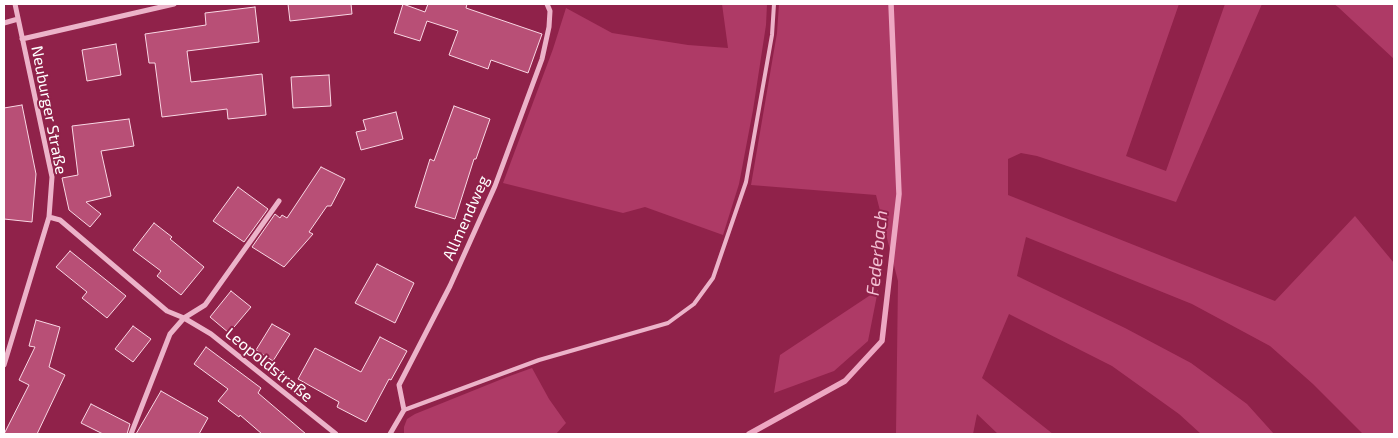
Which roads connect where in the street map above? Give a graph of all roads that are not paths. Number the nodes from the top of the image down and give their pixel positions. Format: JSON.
{"nodes":[{"id":1,"x":15,"y":4,"type":"edge"},
{"id":2,"x":174,"y":4,"type":"edge"},
{"id":3,"x":547,"y":4,"type":"edge"},
{"id":4,"x":774,"y":4,"type":"edge"},
{"id":5,"x":18,"y":19,"type":"junction"},
{"id":6,"x":4,"y":23,"type":"edge"},
{"id":7,"x":22,"y":39,"type":"junction"},
{"id":8,"x":279,"y":201,"type":"dead end"},
{"id":9,"x":49,"y":217,"type":"junction"},
{"id":10,"x":184,"y":318,"type":"junction"},
{"id":11,"x":4,"y":364,"type":"edge"},
{"id":12,"x":404,"y":410,"type":"junction"},
{"id":13,"x":131,"y":434,"type":"edge"},
{"id":14,"x":336,"y":434,"type":"edge"},
{"id":15,"x":390,"y":434,"type":"edge"}],
"edges":[{"from":1,"to":5,"type":"street","name":"Neuburger Straße"},
{"from":2,"to":7,"type":"street"},
{"from":3,"to":12,"type":"street","name":"Allmendweg"},
{"from":4,"to":12,"type":"lane"},
{"from":5,"to":6,"type":"street"},
{"from":5,"to":7,"type":"street","name":"Neuburger Straße"},
{"from":7,"to":9,"type":"street","name":"Neuburger Straße"},
{"from":8,"to":10,"type":"street"},
{"from":9,"to":10,"type":"street","name":"Leopoldstraße"},
{"from":9,"to":11,"type":"street","name":"Neuburger Straße"},
{"from":10,"to":13,"type":"street"},
{"from":10,"to":14,"type":"street","name":"Leopoldstraße"},
{"from":12,"to":15,"type":"street"}]}
